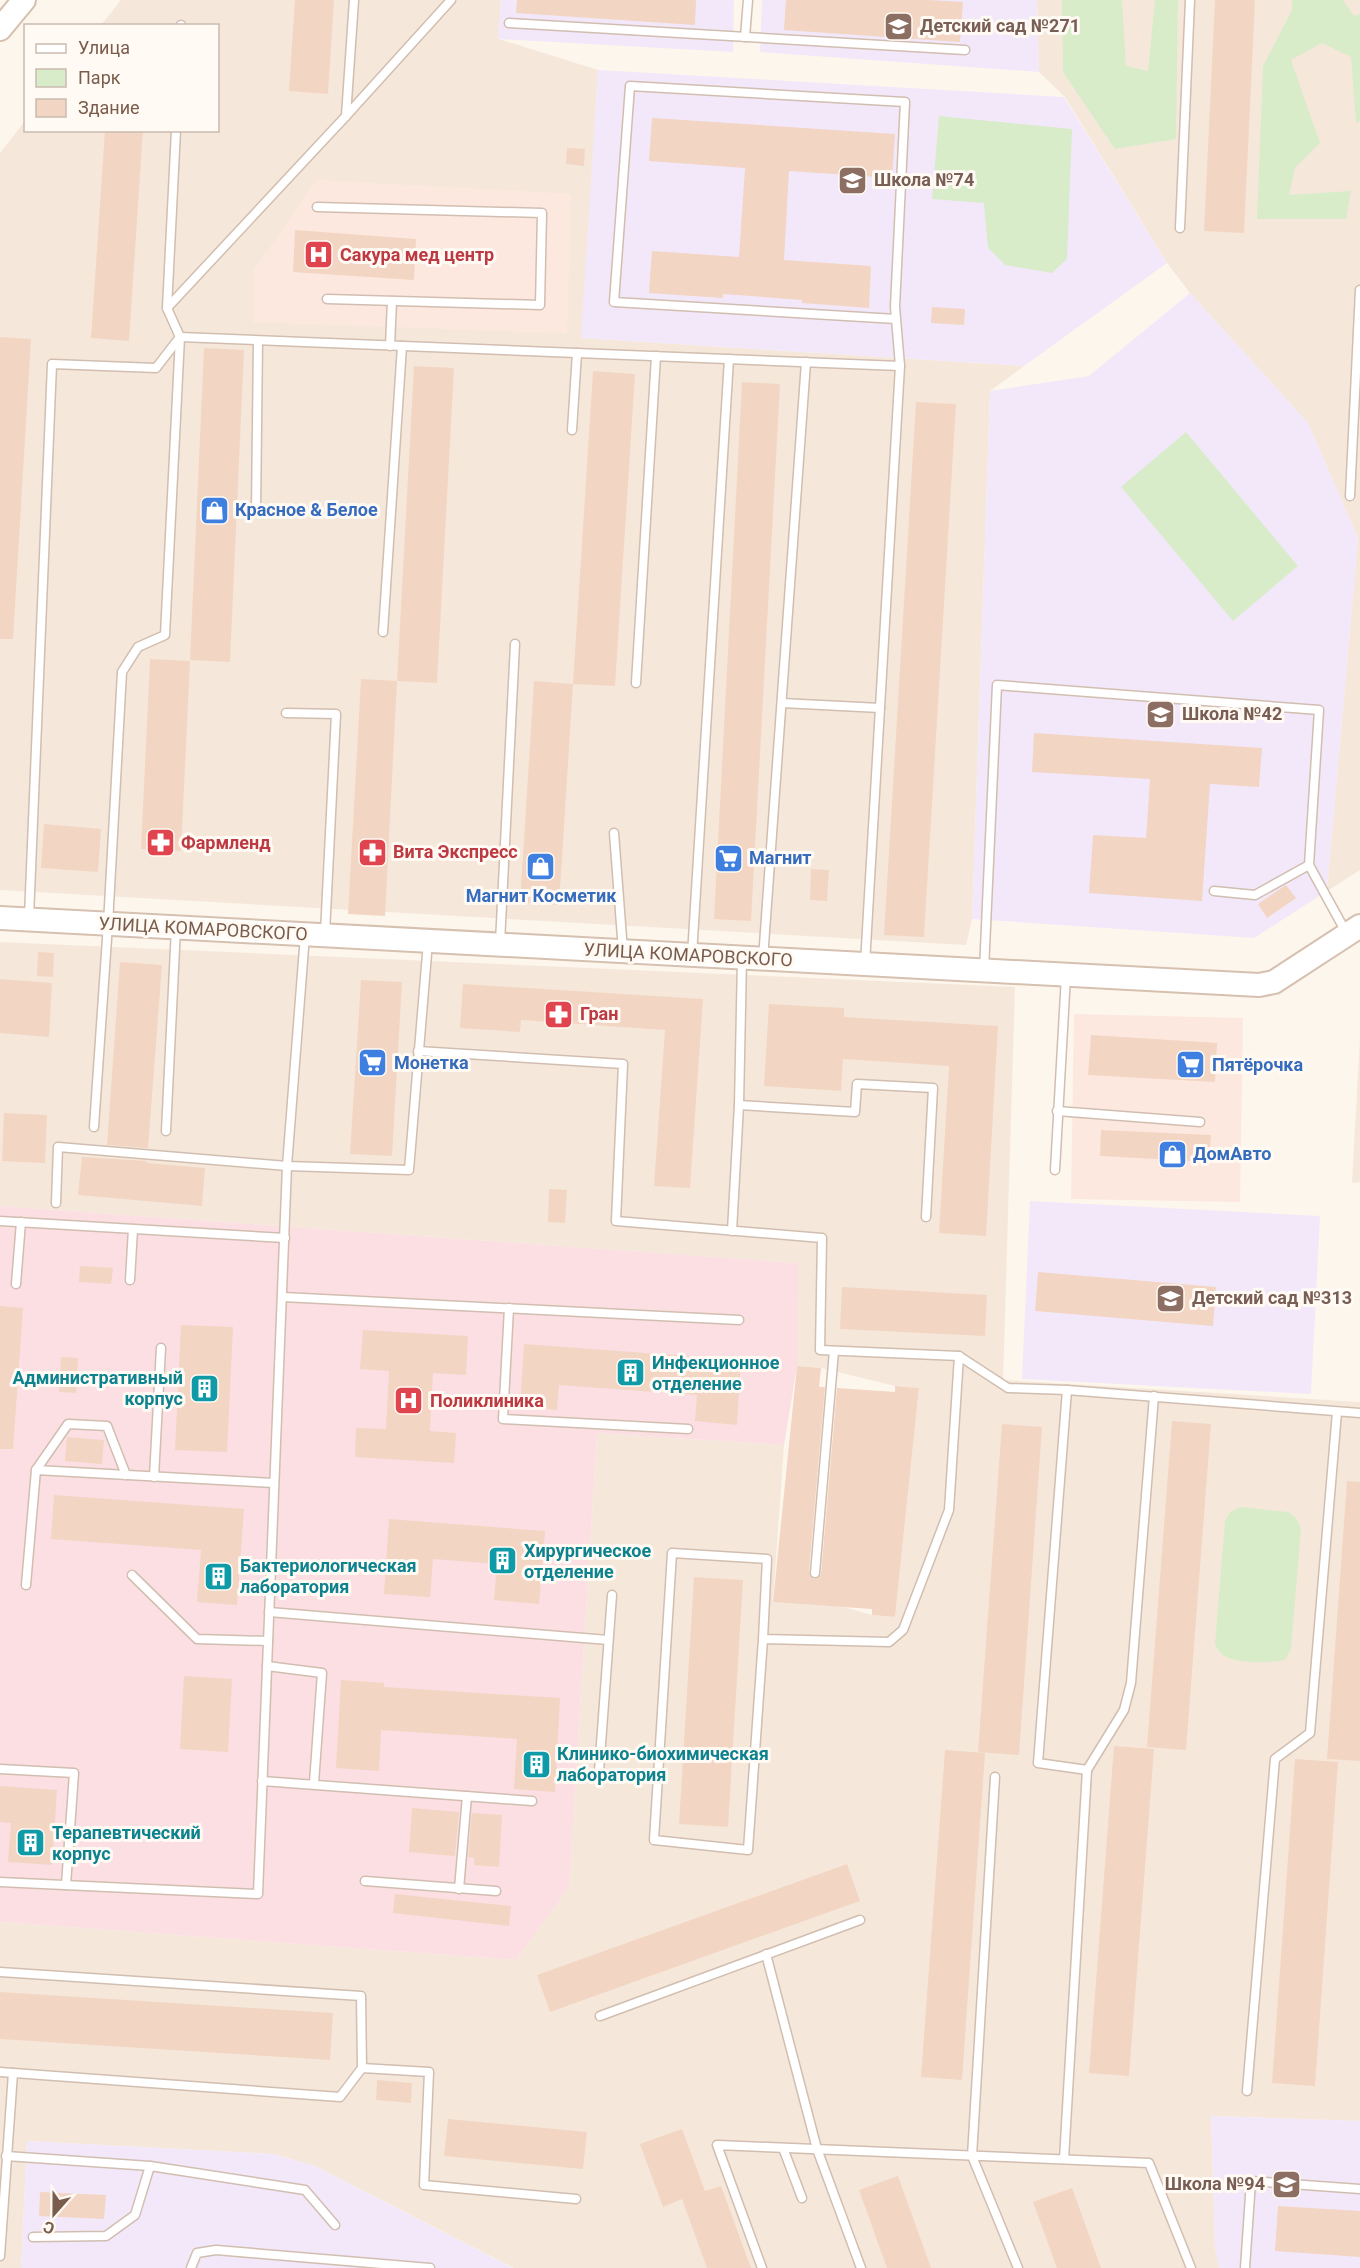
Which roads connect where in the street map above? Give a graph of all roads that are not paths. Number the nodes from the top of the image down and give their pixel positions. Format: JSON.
{"nodes":[{"id":1,"x":24,"y":0,"type":"edge"},
{"id":2,"x":354,"y":0,"type":"edge"},
{"id":3,"x":451,"y":0,"type":"edge"},
{"id":4,"x":747,"y":0,"type":"edge"},
{"id":5,"x":1190,"y":0,"type":"edge"},
{"id":6,"x":509,"y":23,"type":"dead end"},
{"id":7,"x":0,"y":29,"type":"edge"},
{"id":8,"x":745,"y":37,"type":"junction"},
{"id":9,"x":966,"y":50,"type":"dead end"},
{"id":10,"x":346,"y":116,"type":"junction"},
{"id":11,"x":176,"y":132,"type":"edge"},
{"id":12,"x":317,"y":207,"type":"dead end"},
{"id":13,"x":1180,"y":228,"type":"dead end"},
{"id":14,"x":1360,"y":290,"type":"edge"},
{"id":15,"x":327,"y":299,"type":"dead end"},
{"id":16,"x":392,"y":301,"type":"junction"},
{"id":17,"x":166,"y":308,"type":"junction"},
{"id":18,"x":896,"y":319,"type":"junction"},
{"id":19,"x":180,"y":337,"type":"junction"},
{"id":20,"x":258,"y":340,"type":"junction"},
{"id":21,"x":390,"y":346,"type":"junction"},
{"id":22,"x":402,"y":346,"type":"junction"},
{"id":23,"x":577,"y":353,"type":"junction"},
{"id":24,"x":656,"y":356,"type":"junction"},
{"id":25,"x":729,"y":359,"type":"junction"},
{"id":26,"x":806,"y":362,"type":"junction"},
{"id":27,"x":900,"y":366,"type":"junction"},
{"id":28,"x":572,"y":430,"type":"dead end"},
{"id":29,"x":1350,"y":496,"type":"dead end"},
{"id":30,"x":256,"y":510,"type":"dead end"},
{"id":31,"x":383,"y":632,"type":"dead end"},
{"id":32,"x":514,"y":644,"type":"dead end"},
{"id":33,"x":636,"y":683,"type":"dead end"},
{"id":34,"x":782,"y":703,"type":"junction"},
{"id":35,"x":880,"y":708,"type":"junction"},
{"id":36,"x":286,"y":713,"type":"dead end"},
{"id":37,"x":614,"y":833,"type":"dead end"},
{"id":38,"x":1309,"y":865,"type":"junction"},
{"id":39,"x":1214,"y":891,"type":"dead end"},
{"id":40,"x":0,"y":918,"type":"edge"},
{"id":41,"x":29,"y":920,"type":"junction"},
{"id":42,"x":108,"y":924,"type":"junction"},
{"id":43,"x":176,"y":928,"type":"junction"},
{"id":44,"x":1353,"y":930,"type":"edge"},
{"id":45,"x":315,"y":935,"type":"junction"},
{"id":46,"x":428,"y":941,"type":"junction"},
{"id":47,"x":500,"y":944,"type":"junction"},
{"id":48,"x":623,"y":951,"type":"junction"},
{"id":49,"x":692,"y":955,"type":"junction"},
{"id":50,"x":752,"y":958,"type":"junction"},
{"id":51,"x":865,"y":964,"type":"junction"},
{"id":52,"x":984,"y":971,"type":"junction"},
{"id":53,"x":1066,"y":975,"type":"junction"},
{"id":54,"x":418,"y":1051,"type":"junction"},
{"id":55,"x":739,"y":1105,"type":"junction"},
{"id":56,"x":1057,"y":1111,"type":"junction"},
{"id":57,"x":1200,"y":1122,"type":"dead end"},
{"id":58,"x":94,"y":1127,"type":"dead end"},
{"id":59,"x":166,"y":1131,"type":"dead end"},
{"id":60,"x":287,"y":1166,"type":"junction"},
{"id":61,"x":1055,"y":1170,"type":"dead end"},
{"id":62,"x":56,"y":1203,"type":"dead end"},
{"id":63,"x":926,"y":1217,"type":"dead end"},
{"id":64,"x":0,"y":1221,"type":"edge"},
{"id":65,"x":21,"y":1222,"type":"junction"},
{"id":66,"x":133,"y":1229,"type":"junction"},
{"id":67,"x":732,"y":1231,"type":"junction"},
{"id":68,"x":285,"y":1238,"type":"junction"},
{"id":69,"x":130,"y":1280,"type":"dead end"},
{"id":70,"x":16,"y":1284,"type":"dead end"},
{"id":71,"x":283,"y":1297,"type":"junction"},
{"id":72,"x":509,"y":1308,"type":"junction"},
{"id":73,"x":739,"y":1320,"type":"dead end"},
{"id":74,"x":161,"y":1348,"type":"dead end"},
{"id":75,"x":834,"y":1351,"type":"junction"},
{"id":76,"x":959,"y":1356,"type":"junction"},
{"id":77,"x":1067,"y":1390,"type":"junction"},
{"id":78,"x":1154,"y":1396,"type":"junction"},
{"id":79,"x":1337,"y":1412,"type":"junction"},
{"id":80,"x":1360,"y":1413,"type":"edge"},
{"id":81,"x":688,"y":1429,"type":"dead end"},
{"id":82,"x":36,"y":1470,"type":"junction"},
{"id":83,"x":126,"y":1475,"type":"junction"},
{"id":84,"x":154,"y":1477,"type":"junction"},
{"id":85,"x":274,"y":1483,"type":"junction"},
{"id":86,"x":815,"y":1573,"type":"dead end"},
{"id":87,"x":132,"y":1575,"type":"dead end"},
{"id":88,"x":26,"y":1585,"type":"dead end"},
{"id":89,"x":612,"y":1595,"type":"dead end"},
{"id":90,"x":269,"y":1612,"type":"junction"},
{"id":91,"x":763,"y":1638,"type":"junction"},
{"id":92,"x":608,"y":1640,"type":"junction"},
{"id":93,"x":268,"y":1641,"type":"junction"},
{"id":94,"x":267,"y":1666,"type":"junction"},
{"id":95,"x":0,"y":1769,"type":"edge"},
{"id":96,"x":1086,"y":1770,"type":"junction"},
{"id":97,"x":598,"y":1771,"type":"dead end"},
{"id":98,"x":995,"y":1777,"type":"dead end"},
{"id":99,"x":262,"y":1781,"type":"junction"},
{"id":100,"x":314,"y":1783,"type":"junction"},
{"id":101,"x":467,"y":1796,"type":"junction"},
{"id":102,"x":532,"y":1801,"type":"dead end"},
{"id":103,"x":365,"y":1881,"type":"dead end"},
{"id":104,"x":0,"y":1882,"type":"edge"},
{"id":105,"x":66,"y":1885,"type":"junction"},
{"id":106,"x":459,"y":1889,"type":"junction"},
{"id":107,"x":496,"y":1891,"type":"dead end"},
{"id":108,"x":860,"y":1920,"type":"dead end"},
{"id":109,"x":765,"y":1954,"type":"junction"},
{"id":110,"x":0,"y":1972,"type":"edge"},
{"id":111,"x":600,"y":2016,"type":"dead end"},
{"id":112,"x":362,"y":2068,"type":"junction"},
{"id":113,"x":0,"y":2072,"type":"edge"},
{"id":114,"x":13,"y":2073,"type":"junction"},
{"id":115,"x":1247,"y":2091,"type":"dead end"},
{"id":116,"x":783,"y":2148,"type":"junction"},
{"id":117,"x":816,"y":2149,"type":"junction"},
{"id":118,"x":6,"y":2156,"type":"junction"},
{"id":119,"x":972,"y":2156,"type":"junction"},
{"id":120,"x":1064,"y":2159,"type":"junction"},
{"id":121,"x":150,"y":2166,"type":"junction"},
{"id":122,"x":1360,"y":2189,"type":"edge"},
{"id":123,"x":802,"y":2198,"type":"dead end"},
{"id":124,"x":576,"y":2199,"type":"dead end"},
{"id":125,"x":335,"y":2224,"type":"dead end"},
{"id":126,"x":33,"y":2237,"type":"dead end"},
{"id":127,"x":0,"y":2256,"type":"edge"},
{"id":128,"x":191,"y":2268,"type":"edge"},
{"id":129,"x":430,"y":2268,"type":"edge"},
{"id":130,"x":762,"y":2268,"type":"edge"},
{"id":131,"x":861,"y":2268,"type":"edge"},
{"id":132,"x":1017,"y":2268,"type":"edge"},
{"id":133,"x":1191,"y":2268,"type":"edge"},
{"id":134,"x":1245,"y":2268,"type":"edge"}],
"edges":[{"from":1,"to":7,"type":"street"},
{"from":2,"to":10,"type":"lane"},
{"from":3,"to":10,"type":"lane"},
{"from":4,"to":8,"type":"lane"},
{"from":5,"to":13,"type":"lane"},
{"from":6,"to":8,"type":"lane"},
{"from":8,"to":9,"type":"lane"},
{"from":10,"to":17,"type":"lane"},
{"from":11,"to":17,"type":"lane"},
{"from":12,"to":16,"type":"lane"},
{"from":14,"to":29,"type":"lane"},
{"from":15,"to":16,"type":"lane"},
{"from":16,"to":21,"type":"lane"},
{"from":17,"to":19,"type":"lane"},
{"from":18,"to":18,"type":"lane"},
{"from":18,"to":27,"type":"lane"},
{"from":19,"to":20,"type":"lane"},
{"from":19,"to":41,"type":"lane"},
{"from":19,"to":42,"type":"lane"},
{"from":20,"to":21,"type":"lane"},
{"from":20,"to":30,"type":"lane"},
{"from":21,"to":22,"type":"lane"},
{"from":22,"to":23,"type":"lane"},
{"from":22,"to":31,"type":"lane"},
{"from":23,"to":24,"type":"lane"},
{"from":23,"to":28,"type":"lane"},
{"from":24,"to":25,"type":"lane"},
{"from":24,"to":33,"type":"lane"},
{"from":25,"to":26,"type":"lane"},
{"from":25,"to":49,"type":"lane"},
{"from":26,"to":27,"type":"lane"},
{"from":26,"to":34,"type":"lane"},
{"from":27,"to":35,"type":"lane"},
{"from":32,"to":47,"type":"lane"},
{"from":34,"to":35,"type":"lane"},
{"from":34,"to":50,"type":"lane"},
{"from":35,"to":51,"type":"lane"},
{"from":36,"to":45,"type":"lane"},
{"from":37,"to":48,"type":"lane"},
{"from":38,"to":39,"type":"lane"},
{"from":38,"to":44,"type":"lane"},
{"from":38,"to":52,"type":"lane"},
{"from":40,"to":41,"type":"street","name":"УЛИЦА КОМАРОВСКОГО"},
{"from":41,"to":42,"type":"street","name":"УЛИЦА КОМАРОВСКОГО"},
{"from":42,"to":43,"type":"street","name":"УЛИЦА КОМАРОВСКОГО"},
{"from":42,"to":58,"type":"lane"},
{"from":43,"to":45,"type":"street","name":"УЛИЦА КОМАРОВСКОГО"},
{"from":43,"to":59,"type":"lane"},
{"from":44,"to":53,"type":"street","name":"УЛИЦА КОМАРОВСКОГО"},
{"from":45,"to":46,"type":"street","name":"УЛИЦА КОМАРОВСКОГО"},
{"from":45,"to":60,"type":"lane"},
{"from":46,"to":47,"type":"street","name":"УЛИЦА КОМАРОВСКОГО"},
{"from":46,"to":54,"type":"lane"},
{"from":47,"to":48,"type":"street","name":"УЛИЦА КОМАРОВСКОГО"},
{"from":48,"to":49,"type":"street","name":"УЛИЦА КОМАРОВСКОГО"},
{"from":49,"to":50,"type":"street","name":"УЛИЦА КОМАРОВСКОГО"},
{"from":50,"to":51,"type":"street","name":"УЛИЦА КОМАРОВСКОГО"},
{"from":50,"to":55,"type":"lane"},
{"from":51,"to":52,"type":"street","name":"УЛИЦА КОМАРОВСКОГО"},
{"from":52,"to":53,"type":"street","name":"УЛИЦА КОМАРОВСКОГО"},
{"from":53,"to":56,"type":"lane"},
{"from":54,"to":60,"type":"lane"},
{"from":54,"to":67,"type":"lane"},
{"from":55,"to":63,"type":"lane"},
{"from":55,"to":67,"type":"lane"},
{"from":56,"to":57,"type":"lane"},
{"from":56,"to":61,"type":"lane"},
{"from":60,"to":62,"type":"lane"},
{"from":60,"to":68,"type":"lane"},
{"from":64,"to":65,"type":"lane"},
{"from":65,"to":66,"type":"lane"},
{"from":65,"to":70,"type":"lane"},
{"from":66,"to":68,"type":"lane"},
{"from":66,"to":69,"type":"lane"},
{"from":67,"to":75,"type":"lane"},
{"from":68,"to":71,"type":"lane"},
{"from":71,"to":72,"type":"lane"},
{"from":71,"to":85,"type":"lane"},
{"from":72,"to":73,"type":"lane"},
{"from":72,"to":81,"type":"lane"},
{"from":74,"to":84,"type":"lane"},
{"from":75,"to":76,"type":"lane"},
{"from":75,"to":86,"type":"lane"},
{"from":76,"to":77,"type":"lane"},
{"from":76,"to":91,"type":"lane"},
{"from":77,"to":78,"type":"lane"},
{"from":77,"to":96,"type":"lane"},
{"from":78,"to":79,"type":"lane"},
{"from":78,"to":96,"type":"lane"},
{"from":79,"to":80,"type":"lane"},
{"from":79,"to":115,"type":"lane"},
{"from":82,"to":83,"type":"lane"},
{"from":82,"to":83,"type":"lane"},
{"from":82,"to":88,"type":"lane"},
{"from":83,"to":84,"type":"lane"},
{"from":84,"to":85,"type":"lane"},
{"from":85,"to":90,"type":"lane"},
{"from":87,"to":93,"type":"lane"},
{"from":89,"to":92,"type":"lane"},
{"from":90,"to":92,"type":"lane"},
{"from":90,"to":93,"type":"lane"},
{"from":91,"to":91,"type":"lane"},
{"from":92,"to":97,"type":"lane"},
{"from":93,"to":94,"type":"lane"},
{"from":94,"to":99,"type":"lane"},
{"from":94,"to":100,"type":"lane"},
{"from":95,"to":105,"type":"lane"},
{"from":96,"to":120,"type":"lane"},
{"from":98,"to":119,"type":"lane"},
{"from":99,"to":100,"type":"lane"},
{"from":99,"to":105,"type":"lane"},
{"from":100,"to":101,"type":"lane"},
{"from":101,"to":102,"type":"lane"},
{"from":101,"to":106,"type":"lane"},
{"from":103,"to":106,"type":"lane"},
{"from":104,"to":105,"type":"lane"},
{"from":106,"to":107,"type":"lane"},
{"from":108,"to":109,"type":"lane"},
{"from":109,"to":111,"type":"lane"},
{"from":109,"to":117,"type":"lane"},
{"from":110,"to":112,"type":"lane"},
{"from":112,"to":114,"type":"lane"},
{"from":112,"to":124,"type":"lane"},
{"from":113,"to":114,"type":"lane"},
{"from":114,"to":118,"type":"lane"},
{"from":116,"to":117,"type":"lane"},
{"from":116,"to":123,"type":"lane"},
{"from":116,"to":130,"type":"lane"},
{"from":117,"to":119,"type":"lane"},
{"from":117,"to":131,"type":"lane"},
{"from":118,"to":121,"type":"lane"},
{"from":118,"to":127,"type":"lane"},
{"from":119,"to":120,"type":"lane"},
{"from":119,"to":132,"type":"lane"},
{"from":120,"to":133,"type":"lane"},
{"from":121,"to":125,"type":"lane"},
{"from":121,"to":126,"type":"lane"},
{"from":122,"to":134,"type":"lane"},
{"from":128,"to":129,"type":"lane"}]}
